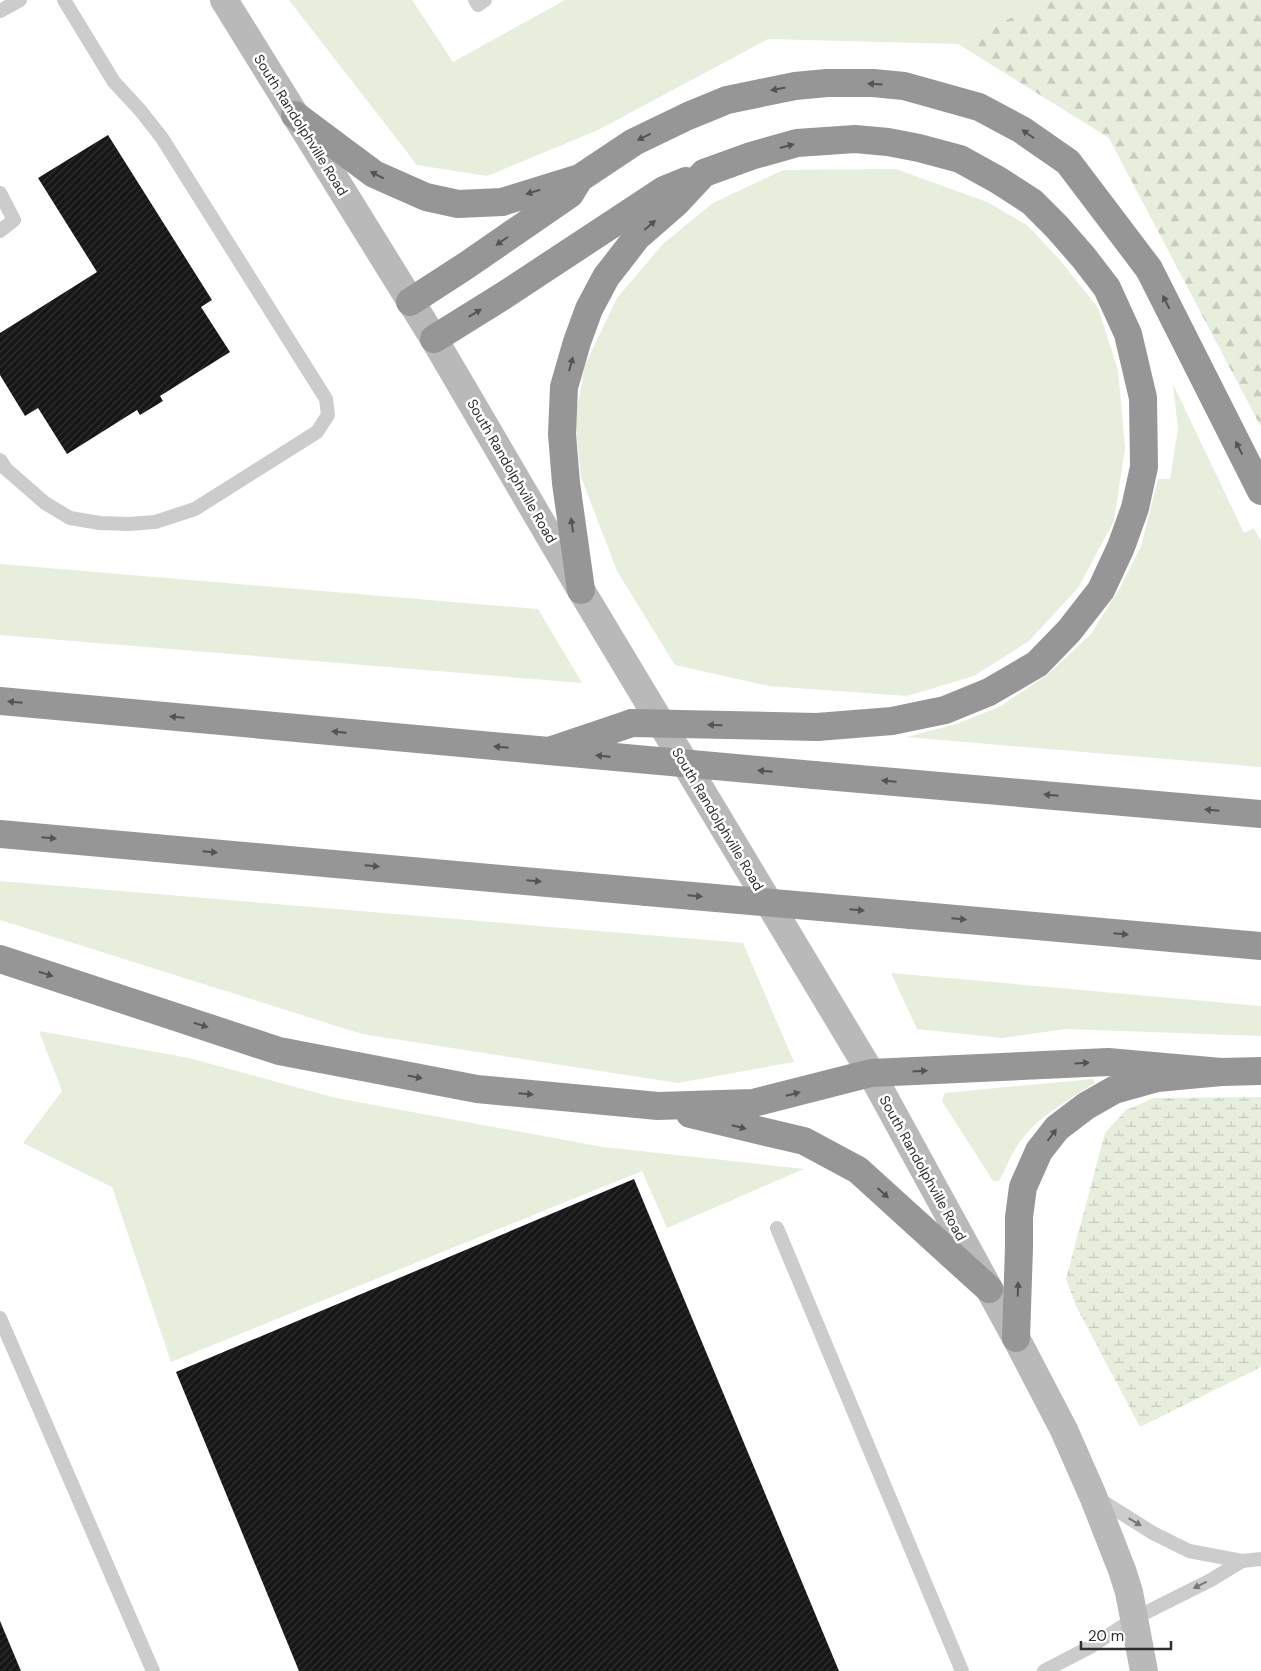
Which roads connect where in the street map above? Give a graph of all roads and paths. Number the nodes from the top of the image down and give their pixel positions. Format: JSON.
{"nodes":[{"id":1,"x":20,"y":0,"type":"edge"},
{"id":2,"x":64,"y":0,"type":"edge"},
{"id":3,"x":224,"y":0,"type":"edge"},
{"id":4,"x":475,"y":0,"type":"edge"},
{"id":5,"x":485,"y":0,"type":"edge"},
{"id":6,"x":0,"y":11,"type":"edge"},
{"id":7,"x":295,"y":115,"type":"junction"},
{"id":8,"x":704,"y":173,"type":"junction"},
{"id":9,"x":580,"y":178,"type":"junction"},
{"id":10,"x":0,"y":193,"type":"edge"},
{"id":11,"x":0,"y":230,"type":"edge"},
{"id":12,"x":410,"y":302,"type":"junction"},
{"id":13,"x":434,"y":339,"type":"junction"},
{"id":14,"x":0,"y":460,"type":"edge"},
{"id":15,"x":1261,"y":491,"type":"edge"},
{"id":16,"x":581,"y":590,"type":"junction"},
{"id":17,"x":0,"y":700,"type":"edge"},
{"id":18,"x":550,"y":751,"type":"junction"},
{"id":19,"x":1261,"y":814,"type":"edge"},
{"id":20,"x":0,"y":834,"type":"edge"},
{"id":21,"x":1261,"y":946,"type":"edge"},
{"id":22,"x":0,"y":959,"type":"edge"},
{"id":23,"x":1261,"y":1071,"type":"edge"},
{"id":24,"x":1221,"y":1072,"type":"junction"},
{"id":25,"x":871,"y":1073,"type":"junction"},
{"id":26,"x":658,"y":1106,"type":"junction"},
{"id":27,"x":777,"y":1228,"type":"dead end"},
{"id":28,"x":990,"y":1289,"type":"junction"},
{"id":29,"x":0,"y":1318,"type":"edge"},
{"id":30,"x":1016,"y":1338,"type":"junction"},
{"id":31,"x":1093,"y":1496,"type":"junction"},
{"id":32,"x":1261,"y":1559,"type":"edge"},
{"id":33,"x":1242,"y":1561,"type":"junction"},
{"id":34,"x":1135,"y":1618,"type":"junction"},
{"id":35,"x":153,"y":1671,"type":"edge"},
{"id":36,"x":962,"y":1671,"type":"edge"},
{"id":37,"x":1044,"y":1671,"type":"edge"},
{"id":38,"x":1144,"y":1671,"type":"edge"}],
"edges":[{"from":1,"to":6,"type":"lane"},
{"from":2,"to":14,"type":"lane"},
{"from":3,"to":7,"type":"main road","name":"South Randolphville Road"},
{"from":4,"to":5,"type":"lane"},
{"from":9,"to":7,"type":"highway","one_way":true},
{"from":7,"to":12,"type":"main road","name":"South Randolphville Road"},
{"from":13,"to":8,"type":"highway","one_way":true},
{"from":16,"to":8,"type":"highway","one_way":true},
{"from":8,"to":18,"type":"highway","one_way":true,"bridge":true},
{"from":9,"to":12,"type":"highway","one_way":true},
{"from":15,"to":9,"type":"highway","one_way":true},
{"from":10,"to":11,"type":"lane"},
{"from":12,"to":13,"type":"main road","name":"South Randolphville Road"},
{"from":13,"to":16,"type":"main road","name":"South Randolphville Road"},
{"from":16,"to":25,"type":"main road","name":"South Randolphville Road"},
{"from":18,"to":17,"type":"highway","one_way":true},
{"from":19,"to":18,"type":"highway","one_way":true,"bridge":true},
{"from":20,"to":21,"type":"highway","one_way":true,"bridge":true},
{"from":22,"to":26,"type":"highway","one_way":true},
{"from":23,"to":24,"type":"highway"},
{"from":25,"to":24,"type":"highway","one_way":true},
{"from":30,"to":24,"type":"highway","one_way":true},
{"from":26,"to":25,"type":"highway","one_way":true},
{"from":25,"to":28,"type":"main road","name":"South Randolphville Road"},
{"from":26,"to":28,"type":"highway","one_way":true},
{"from":27,"to":36,"type":"lane"},
{"from":28,"to":30,"type":"main road","name":"South Randolphville Road"},
{"from":29,"to":35,"type":"lane"},
{"from":30,"to":31,"type":"main road","name":"South Randolphville Road"},
{"from":31,"to":33,"type":"lane","one_way":true},
{"from":31,"to":34,"type":"main road","name":"South Randolphville Road"},
{"from":32,"to":33,"type":"lane"},
{"from":33,"to":34,"type":"lane","one_way":true},
{"from":34,"to":37,"type":"lane"},
{"from":34,"to":38,"type":"main road","name":"South Randolphville Road"}]}
